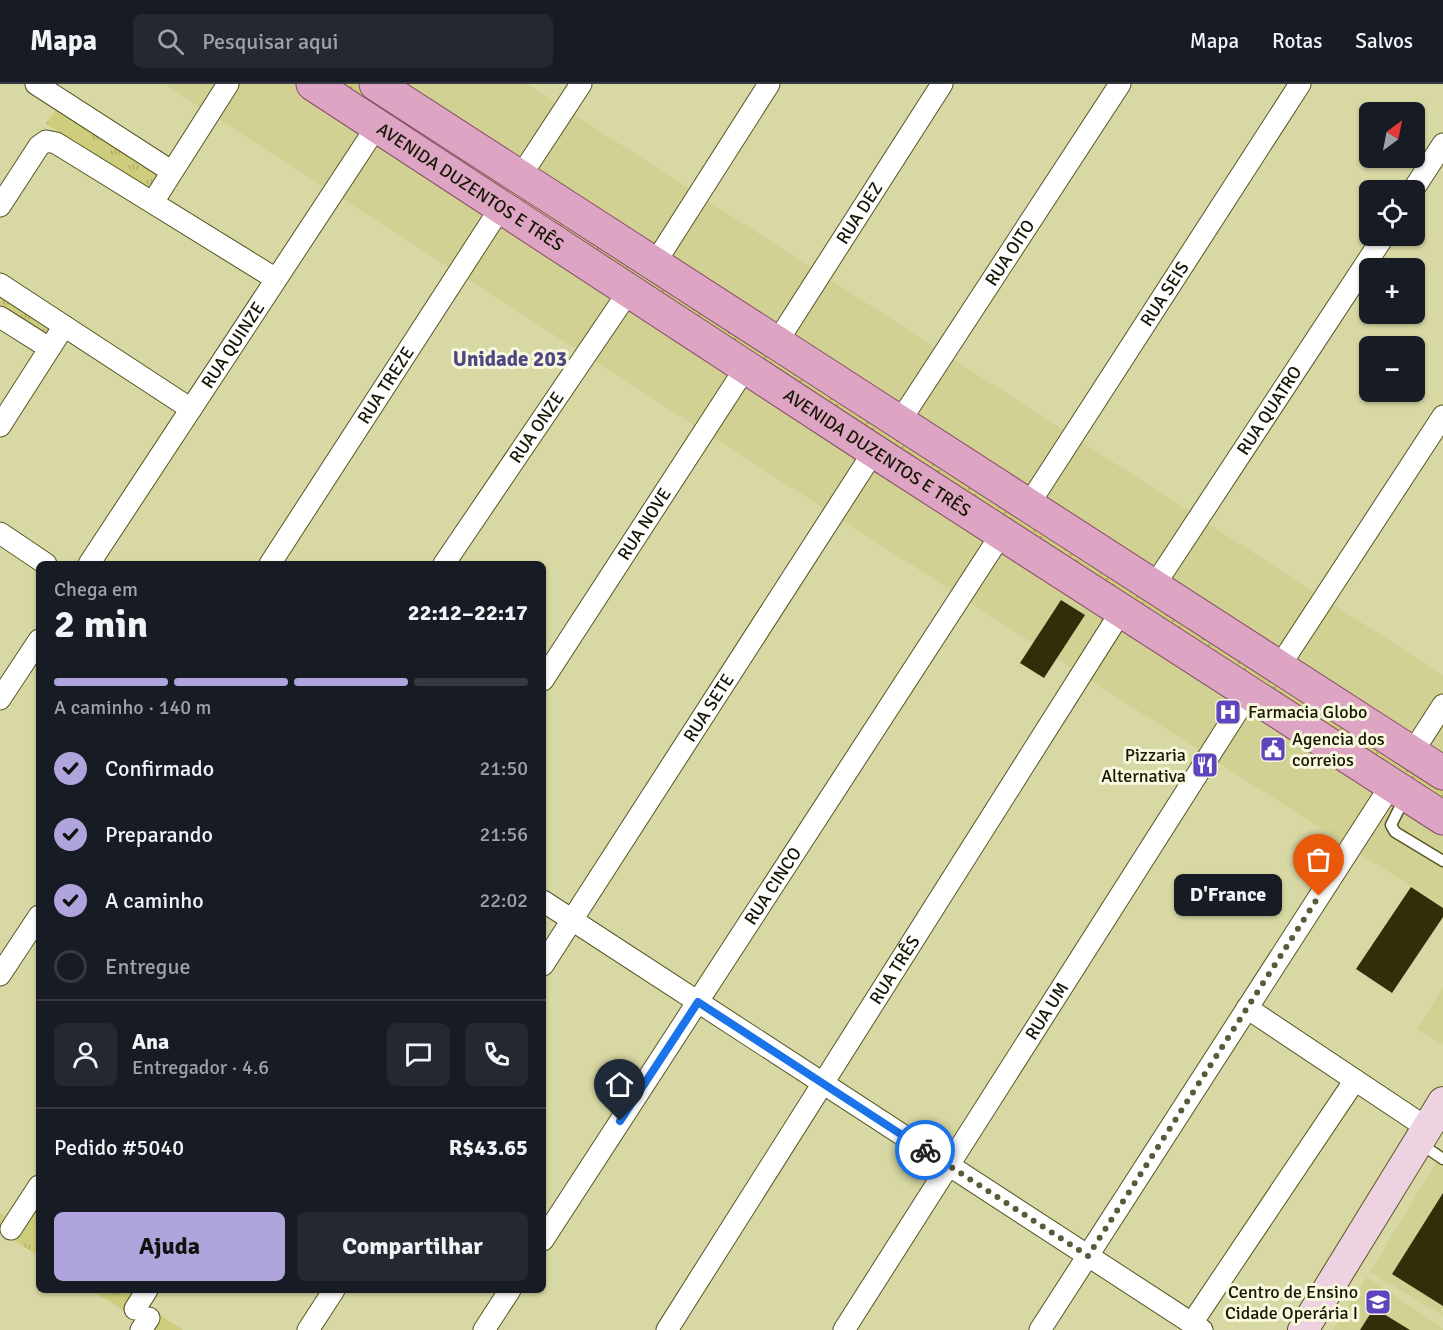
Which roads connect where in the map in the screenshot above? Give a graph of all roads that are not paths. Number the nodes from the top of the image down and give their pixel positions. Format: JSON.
{"nodes":[{"id":1,"x":36,"y":84,"type":"edge"},
{"id":2,"x":228,"y":84,"type":"edge"},
{"id":3,"x":313,"y":84,"type":"edge"},
{"id":4,"x":581,"y":84,"type":"edge"},
{"id":5,"x":769,"y":84,"type":"edge"},
{"id":6,"x":942,"y":84,"type":"edge"},
{"id":7,"x":1120,"y":84,"type":"edge"},
{"id":8,"x":1300,"y":84,"type":"edge"},
{"id":9,"x":391,"y":88,"type":"edge"},
{"id":10,"x":377,"y":126,"type":"junction"},
{"id":11,"x":1443,"y":144,"type":"edge"},
{"id":12,"x":171,"y":171,"type":"junction"},
{"id":13,"x":520,"y":177,"type":"junction"},
{"id":14,"x":1420,"y":180,"type":"edge"},
{"id":15,"x":153,"y":202,"type":"junction"},
{"id":16,"x":0,"y":206,"type":"edge"},
{"id":17,"x":501,"y":207,"type":"junction"},
{"id":18,"x":1377,"y":246,"type":"edge"},
{"id":19,"x":655,"y":263,"type":"junction"},
{"id":20,"x":276,"y":279,"type":"junction"},
{"id":21,"x":0,"y":284,"type":"edge"},
{"id":22,"x":629,"y":291,"type":"junction"},
{"id":23,"x":0,"y":317,"type":"edge"},
{"id":24,"x":64,"y":326,"type":"junction"},
{"id":25,"x":777,"y":342,"type":"junction"},
{"id":26,"x":50,"y":348,"type":"junction"},
{"id":27,"x":746,"y":367,"type":"junction"},
{"id":28,"x":191,"y":409,"type":"junction"},
{"id":29,"x":1443,"y":416,"type":"edge"},
{"id":30,"x":900,"y":421,"type":"junction"},
{"id":31,"x":3,"y":422,"type":"edge"},
{"id":32,"x":874,"y":451,"type":"junction"},
{"id":33,"x":1029,"y":504,"type":"junction"},
{"id":34,"x":0,"y":533,"type":"edge"},
{"id":35,"x":1002,"y":533,"type":"junction"},
{"id":36,"x":42,"y":561,"type":"edge"},
{"id":37,"x":90,"y":561,"type":"edge"},
{"id":38,"x":272,"y":561,"type":"edge"},
{"id":39,"x":446,"y":561,"type":"edge"},
{"id":40,"x":1154,"y":586,"type":"junction"},
{"id":41,"x":1122,"y":610,"type":"junction"},
{"id":42,"x":36,"y":645,"type":"edge"},
{"id":43,"x":1280,"y":667,"type":"junction"},
{"id":44,"x":546,"y":675,"type":"edge"},
{"id":45,"x":1249,"y":693,"type":"junction"},
{"id":46,"x":0,"y":699,"type":"edge"},
{"id":47,"x":1443,"y":705,"type":"edge"},
{"id":48,"x":1412,"y":753,"type":"junction"},
{"id":49,"x":1443,"y":773,"type":"edge"},
{"id":50,"x":1399,"y":789,"type":"junction"},
{"id":51,"x":1443,"y":818,"type":"edge"},
{"id":52,"x":1443,"y":861,"type":"edge"},
{"id":53,"x":546,"y":903,"type":"edge"},
{"id":54,"x":572,"y":920,"type":"junction"},
{"id":55,"x":36,"y":921,"type":"edge"},
{"id":56,"x":546,"y":960,"type":"edge"},
{"id":57,"x":0,"y":975,"type":"edge"},
{"id":58,"x":698,"y":1002,"type":"junction"},
{"id":59,"x":1247,"y":1008,"type":"junction"},
{"id":60,"x":1355,"y":1080,"type":"junction"},
{"id":61,"x":822,"y":1082,"type":"junction"},
{"id":62,"x":1443,"y":1102,"type":"edge"},
{"id":63,"x":1422,"y":1135,"type":"junction"},
{"id":64,"x":1443,"y":1159,"type":"edge"},
{"id":65,"x":949,"y":1165,"type":"junction"},
{"id":66,"x":36,"y":1189,"type":"edge"},
{"id":67,"x":4,"y":1225,"type":"edge"},
{"id":68,"x":546,"y":1235,"type":"edge"},
{"id":69,"x":1088,"y":1256,"type":"junction"},
{"id":70,"x":146,"y":1293,"type":"edge"},
{"id":71,"x":332,"y":1293,"type":"edge"},
{"id":72,"x":508,"y":1293,"type":"edge"},
{"id":73,"x":142,"y":1319,"type":"edge"},
{"id":74,"x":1197,"y":1327,"type":"edge"},
{"id":75,"x":308,"y":1330,"type":"edge"},
{"id":76,"x":484,"y":1330,"type":"edge"},
{"id":77,"x":668,"y":1330,"type":"edge"},
{"id":78,"x":844,"y":1330,"type":"edge"},
{"id":79,"x":1040,"y":1330,"type":"edge"},
{"id":80,"x":1303,"y":1330,"type":"edge"}],
"edges":[{"from":1,"to":12,"type":"street"},
{"from":2,"to":12,"type":"street"},
{"from":3,"to":10,"type":"main road","name":"AVENIDA DUZENTOS E TRÊS"},
{"from":4,"to":13,"type":"street"},
{"from":5,"to":19,"type":"street"},
{"from":6,"to":25,"type":"street","name":"RUA DEZ"},
{"from":7,"to":30,"type":"street","name":"RUA OITO"},
{"from":8,"to":33,"type":"street","name":"RUA SEIS"},
{"from":9,"to":13,"type":"main road","name":"AVENIDA DUZENTOS E TRÊS"},
{"from":10,"to":17,"type":"main road","name":"AVENIDA DUZENTOS E TRÊS"},
{"from":10,"to":20,"type":"street","name":"RUA QUINZE"},
{"from":11,"to":14,"type":"street"},
{"from":12,"to":15,"type":"street"},
{"from":13,"to":19,"type":"main road","name":"AVENIDA DUZENTOS E TRÊS"},
{"from":15,"to":16,"type":"street"},
{"from":15,"to":20,"type":"street"},
{"from":17,"to":22,"type":"main road","name":"AVENIDA DUZENTOS E TRÊS"},
{"from":17,"to":38,"type":"street","name":"RUA TREZE"},
{"from":18,"to":40,"type":"street","name":"RUA QUATRO"},
{"from":19,"to":25,"type":"main road","name":"AVENIDA DUZENTOS E TRÊS"},
{"from":20,"to":28,"type":"street","name":"RUA QUINZE"},
{"from":21,"to":24,"type":"street"},
{"from":22,"to":27,"type":"main road","name":"AVENIDA DUZENTOS E TRÊS"},
{"from":22,"to":39,"type":"street","name":"RUA ONZE"},
{"from":23,"to":26,"type":"street"},
{"from":24,"to":26,"type":"street"},
{"from":24,"to":28,"type":"street"},
{"from":25,"to":30,"type":"main road","name":"AVENIDA DUZENTOS E TRÊS"},
{"from":26,"to":31,"type":"street"},
{"from":27,"to":32,"type":"main road","name":"AVENIDA DUZENTOS E TRÊS"},
{"from":27,"to":44,"type":"street","name":"RUA NOVE"},
{"from":28,"to":37,"type":"street","name":"RUA QUINZE"},
{"from":29,"to":43,"type":"street"},
{"from":30,"to":33,"type":"main road","name":"AVENIDA DUZENTOS E TRÊS"},
{"from":32,"to":35,"type":"main road","name":"AVENIDA DUZENTOS E TRÊS"},
{"from":32,"to":54,"type":"street","name":"RUA SETE"},
{"from":33,"to":40,"type":"main road","name":"AVENIDA DUZENTOS E TRÊS"},
{"from":34,"to":36,"type":"street"},
{"from":35,"to":41,"type":"main road","name":"AVENIDA DUZENTOS E TRÊS"},
{"from":35,"to":58,"type":"street","name":"RUA CINCO"},
{"from":40,"to":43,"type":"main road","name":"AVENIDA DUZENTOS E TRÊS"},
{"from":41,"to":45,"type":"main road","name":"AVENIDA DUZENTOS E TRÊS"},
{"from":41,"to":61,"type":"street","name":"RUA TRÊS"},
{"from":42,"to":46,"type":"street"},
{"from":43,"to":48,"type":"main road","name":"AVENIDA DUZENTOS E TRÊS"},
{"from":45,"to":50,"type":"main road","name":"AVENIDA DUZENTOS E TRÊS"},
{"from":45,"to":65,"type":"street","name":"RUA UM"},
{"from":47,"to":48,"type":"street"},
{"from":48,"to":49,"type":"main road","name":"AVENIDA DUZENTOS E TRÊS"},
{"from":50,"to":51,"type":"main road","name":"AVENIDA DUZENTOS E TRÊS"},
{"from":50,"to":52,"type":"lane"},
{"from":50,"to":59,"type":"street"},
{"from":53,"to":54,"type":"street"},
{"from":54,"to":56,"type":"street","name":"RUA SETE"},
{"from":54,"to":58,"type":"street"},
{"from":55,"to":57,"type":"street"},
{"from":58,"to":61,"type":"street"},
{"from":58,"to":68,"type":"street","name":"RUA CINCO"},
{"from":59,"to":60,"type":"street"},
{"from":59,"to":69,"type":"street"},
{"from":60,"to":63,"type":"street"},
{"from":60,"to":74,"type":"street"},
{"from":61,"to":65,"type":"street"},
{"from":61,"to":77,"type":"street","name":"RUA TRÊS"},
{"from":62,"to":63,"type":"main road"},
{"from":63,"to":64,"type":"lane"},
{"from":63,"to":80,"type":"main road"},
{"from":65,"to":69,"type":"street"},
{"from":65,"to":78,"type":"street","name":"RUA UM"},
{"from":66,"to":67,"type":"street"},
{"from":69,"to":74,"type":"street"},
{"from":69,"to":79,"type":"street"},
{"from":70,"to":73,"type":"street"},
{"from":71,"to":75,"type":"street"},
{"from":72,"to":76,"type":"street"}]}
